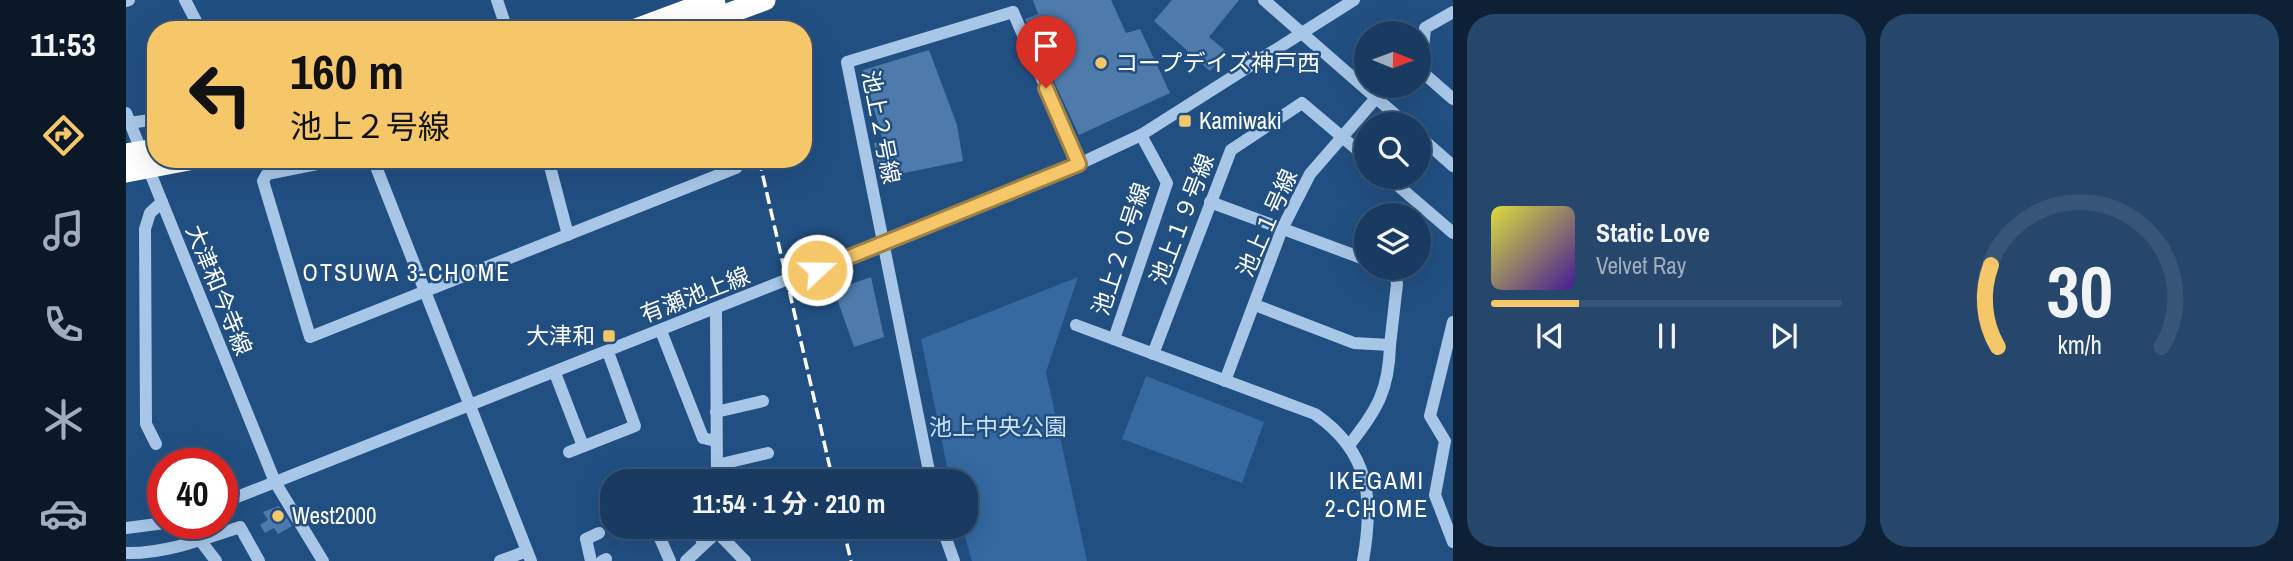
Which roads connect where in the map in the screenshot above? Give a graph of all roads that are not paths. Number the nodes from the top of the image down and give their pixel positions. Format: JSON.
{"nodes":[{"id":1,"x":185,"y":0,"type":"edge"},
{"id":2,"x":498,"y":0,"type":"edge"},
{"id":3,"x":701,"y":0,"type":"edge"},
{"id":4,"x":714,"y":0,"type":"edge"},
{"id":5,"x":765,"y":0,"type":"edge"},
{"id":6,"x":1264,"y":0,"type":"edge"},
{"id":7,"x":1354,"y":0,"type":"edge"},
{"id":8,"x":1016,"y":6,"type":"edge"},
{"id":9,"x":1453,"y":12,"type":"edge"},
{"id":10,"x":196,"y":21,"type":"edge"},
{"id":11,"x":504,"y":21,"type":"edge"},
{"id":12,"x":657,"y":21,"type":"edge"},
{"id":13,"x":705,"y":21,"type":"edge"},
{"id":14,"x":708,"y":21,"type":"edge"},
{"id":15,"x":1299,"y":32,"type":"junction"},
{"id":16,"x":1354,"y":79,"type":"edge"},
{"id":17,"x":1376,"y":98,"type":"joint"},
{"id":18,"x":1453,"y":99,"type":"edge"},
{"id":19,"x":1392,"y":112,"type":"edge"},
{"id":20,"x":130,"y":123,"type":"edge"},
{"id":21,"x":1141,"y":135,"type":"junction"},
{"id":22,"x":1341,"y":136,"type":"junction"},
{"id":23,"x":1354,"y":147,"type":"edge"},
{"id":24,"x":1431,"y":147,"type":"edge"},
{"id":25,"x":147,"y":150,"type":"edge"},
{"id":26,"x":126,"y":154,"type":"edge"},
{"id":27,"x":1079,"y":164,"type":"junction"},
{"id":28,"x":147,"y":165,"type":"edge"},
{"id":29,"x":1453,"y":166,"type":"edge"},
{"id":30,"x":147,"y":168,"type":"edge"},
{"id":31,"x":148,"y":168,"type":"edge"},
{"id":32,"x":297,"y":168,"type":"edge"},
{"id":33,"x":377,"y":168,"type":"edge"},
{"id":34,"x":550,"y":168,"type":"edge"},
{"id":35,"x":736,"y":168,"type":"edge"},
{"id":36,"x":126,"y":172,"type":"edge"},
{"id":37,"x":1398,"y":189,"type":"edge"},
{"id":38,"x":162,"y":202,"type":"junction"},
{"id":39,"x":1210,"y":202,"type":"junction"},
{"id":40,"x":1411,"y":203,"type":"edge"},
{"id":41,"x":1431,"y":219,"type":"edge"},
{"id":42,"x":1282,"y":229,"type":"junction"},
{"id":43,"x":1453,"y":233,"type":"edge"},
{"id":44,"x":568,"y":235,"type":"junction"},
{"id":45,"x":882,"y":245,"type":"junction"},
{"id":46,"x":1354,"y":255,"type":"edge"},
{"id":47,"x":1396,"y":280,"type":"edge"},
{"id":48,"x":425,"y":292,"type":"junction"},
{"id":49,"x":1255,"y":305,"type":"junction"},
{"id":50,"x":716,"y":309,"type":"junction"},
{"id":51,"x":1453,"y":322,"type":"edge"},
{"id":52,"x":1076,"y":325,"type":"dead end"},
{"id":53,"x":661,"y":331,"type":"junction"},
{"id":54,"x":1114,"y":339,"type":"junction"},
{"id":55,"x":1390,"y":345,"type":"junction"},
{"id":56,"x":608,"y":352,"type":"junction"},
{"id":57,"x":1153,"y":354,"type":"junction"},
{"id":58,"x":555,"y":373,"type":"junction"},
{"id":59,"x":1225,"y":382,"type":"junction"},
{"id":60,"x":763,"y":401,"type":"dead end"},
{"id":61,"x":469,"y":407,"type":"junction"},
{"id":62,"x":716,"y":412,"type":"junction"},
{"id":63,"x":716,"y":441,"type":"junction"},
{"id":64,"x":156,"y":444,"type":"dead end"},
{"id":65,"x":1350,"y":444,"type":"junction"},
{"id":66,"x":583,"y":446,"type":"junction"},
{"id":67,"x":569,"y":452,"type":"dead end"},
{"id":68,"x":768,"y":453,"type":"dead end"},
{"id":69,"x":717,"y":465,"type":"junction"},
{"id":70,"x":717,"y":469,"type":"edge"},
{"id":71,"x":929,"y":469,"type":"edge"},
{"id":72,"x":275,"y":482,"type":"junction"},
{"id":73,"x":238,"y":497,"type":"edge"},
{"id":74,"x":147,"y":525,"type":"edge"},
{"id":75,"x":126,"y":528,"type":"edge"},
{"id":76,"x":600,"y":533,"type":"dead end"},
{"id":77,"x":661,"y":539,"type":"edge"},
{"id":78,"x":701,"y":539,"type":"edge"},
{"id":79,"x":707,"y":539,"type":"edge"},
{"id":80,"x":726,"y":539,"type":"edge"},
{"id":81,"x":946,"y":539,"type":"edge"},
{"id":82,"x":200,"y":540,"type":"junction"},
{"id":83,"x":1453,"y":542,"type":"edge"},
{"id":84,"x":703,"y":543,"type":"junction"},
{"id":85,"x":126,"y":553,"type":"edge"},
{"id":86,"x":529,"y":556,"type":"edge"},
{"id":87,"x":216,"y":561,"type":"edge"},
{"id":88,"x":260,"y":561,"type":"edge"},
{"id":89,"x":323,"y":561,"type":"edge"},
{"id":90,"x":500,"y":561,"type":"edge"},
{"id":91,"x":591,"y":561,"type":"edge"},
{"id":92,"x":670,"y":561,"type":"edge"},
{"id":93,"x":686,"y":561,"type":"edge"},
{"id":94,"x":745,"y":561,"type":"edge"},
{"id":95,"x":954,"y":561,"type":"edge"},
{"id":96,"x":1363,"y":561,"type":"edge"}],
"edges":[{"from":1,"to":10,"type":"street"},
{"from":2,"to":11,"type":"street"},
{"from":3,"to":13,"type":"street"},
{"from":4,"to":12,"type":"highway"},
{"from":5,"to":14,"type":"highway"},
{"from":6,"to":15,"type":"street"},
{"from":7,"to":15,"type":"street","name":"有瀬池上線"},
{"from":8,"to":27,"type":"street","name":"池上２号線"},
{"from":8,"to":45,"type":"street","name":"池上２号線"},
{"from":9,"to":18,"type":"street"},
{"from":15,"to":16,"type":"street"},
{"from":15,"to":21,"type":"street","name":"有瀬池上線"},
{"from":17,"to":19,"type":"street"},
{"from":17,"to":22,"type":"street","name":"池上１号線"},
{"from":20,"to":28,"type":"street","name":"大津和今寺線"},
{"from":21,"to":27,"type":"street","name":"有瀬池上線"},
{"from":21,"to":54,"type":"street","name":"池上２０号線"},
{"from":22,"to":23,"type":"street"},
{"from":22,"to":39,"type":"street","name":"池上１９号線"},
{"from":22,"to":42,"type":"street","name":"池上１号線"},
{"from":24,"to":29,"type":"street"},
{"from":25,"to":26,"type":"highway"},
{"from":27,"to":45,"type":"street","name":"有瀬池上線"},
{"from":30,"to":36,"type":"highway"},
{"from":31,"to":38,"type":"street","name":"大津和今寺線"},
{"from":32,"to":48,"type":"street"},
{"from":33,"to":48,"type":"street"},
{"from":34,"to":44,"type":"street"},
{"from":35,"to":44,"type":"street"},
{"from":37,"to":40,"type":"street"},
{"from":38,"to":64,"type":"street"},
{"from":38,"to":72,"type":"street","name":"大津和今寺線"},
{"from":39,"to":42,"type":"street"},
{"from":39,"to":57,"type":"street","name":"池上１９号線"},
{"from":41,"to":43,"type":"street"},
{"from":42,"to":46,"type":"street"},
{"from":42,"to":49,"type":"street","name":"池上１号線"},
{"from":44,"to":48,"type":"street"},
{"from":45,"to":50,"type":"street","name":"有瀬池上線"},
{"from":45,"to":71,"type":"street"},
{"from":47,"to":55,"type":"street"},
{"from":48,"to":61,"type":"street"},
{"from":49,"to":55,"type":"street"},
{"from":49,"to":59,"type":"street","name":"池上１号線"},
{"from":50,"to":53,"type":"street","name":"有瀬池上線"},
{"from":50,"to":62,"type":"street"},
{"from":51,"to":83,"type":"street"},
{"from":52,"to":54,"type":"street"},
{"from":53,"to":56,"type":"street","name":"有瀬池上線"},
{"from":53,"to":63,"type":"street"},
{"from":54,"to":57,"type":"street"},
{"from":55,"to":65,"type":"street"},
{"from":56,"to":58,"type":"street","name":"有瀬池上線"},
{"from":56,"to":66,"type":"street"},
{"from":57,"to":59,"type":"street"},
{"from":58,"to":61,"type":"street","name":"有瀬池上線"},
{"from":58,"to":66,"type":"street"},
{"from":59,"to":65,"type":"street"},
{"from":60,"to":62,"type":"street"},
{"from":61,"to":72,"type":"street","name":"有瀬池上線"},
{"from":61,"to":86,"type":"street"},
{"from":62,"to":63,"type":"street"},
{"from":63,"to":69,"type":"street"},
{"from":65,"to":96,"type":"street"},
{"from":66,"to":67,"type":"street"},
{"from":68,"to":69,"type":"street"},
{"from":69,"to":70,"type":"street"},
{"from":72,"to":73,"type":"street","name":"有瀬池上線"},
{"from":72,"to":89,"type":"street","name":"大津和今寺線"},
{"from":74,"to":75,"type":"street"},
{"from":76,"to":91,"type":"street"},
{"from":77,"to":92,"type":"street"},
{"from":78,"to":84,"type":"street"},
{"from":79,"to":84,"type":"street"},
{"from":80,"to":94,"type":"street"},
{"from":81,"to":95,"type":"street"},
{"from":82,"to":85,"type":"street"},
{"from":82,"to":87,"type":"street"},
{"from":82,"to":88,"type":"street"},
{"from":84,"to":93,"type":"street"},
{"from":86,"to":90,"type":"street"}]}
